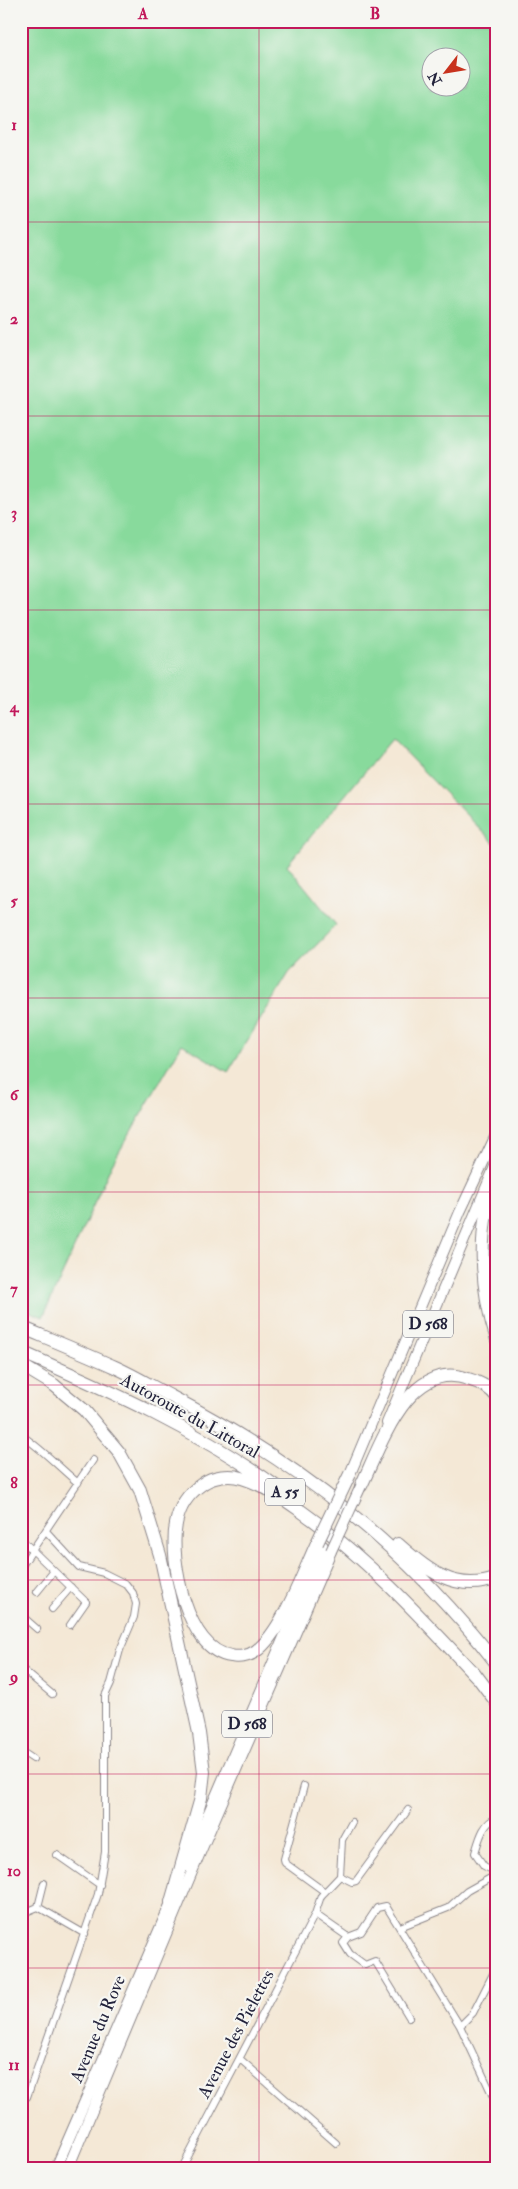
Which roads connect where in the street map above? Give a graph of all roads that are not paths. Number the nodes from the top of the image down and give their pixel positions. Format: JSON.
{"nodes":[{"id":1,"x":497,"y":1133,"type":"edge"},
{"id":2,"x":497,"y":1162,"type":"edge"},
{"id":3,"x":497,"y":1175,"type":"edge"},
{"id":4,"x":21,"y":1327,"type":"edge"},
{"id":5,"x":497,"y":1340,"type":"edge"},
{"id":6,"x":21,"y":1352,"type":"edge"},
{"id":7,"x":21,"y":1365,"type":"edge"},
{"id":8,"x":116,"y":1368,"type":"junction"},
{"id":9,"x":497,"y":1397,"type":"edge"},
{"id":10,"x":24,"y":1437,"type":"dead end"},
{"id":11,"x":93,"y":1460,"type":"dead end"},
{"id":12,"x":352,"y":1471,"type":"joint"},
{"id":13,"x":78,"y":1483,"type":"junction"},
{"id":14,"x":361,"y":1486,"type":"junction"},
{"id":15,"x":46,"y":1531,"type":"junction"},
{"id":16,"x":21,"y":1539,"type":"edge"},
{"id":17,"x":324,"y":1547,"type":"junction"},
{"id":18,"x":34,"y":1550,"type":"junction"},
{"id":19,"x":21,"y":1566,"type":"edge"},
{"id":20,"x":54,"y":1571,"type":"junction"},
{"id":21,"x":497,"y":1578,"type":"edge"},
{"id":22,"x":70,"y":1587,"type":"junction"},
{"id":23,"x":37,"y":1592,"type":"dead end"},
{"id":24,"x":52,"y":1610,"type":"dead end"},
{"id":25,"x":21,"y":1615,"type":"edge"},
{"id":26,"x":70,"y":1625,"type":"dead end"},
{"id":27,"x":37,"y":1629,"type":"dead end"},
{"id":28,"x":497,"y":1664,"type":"edge"},
{"id":29,"x":21,"y":1668,"type":"edge"},
{"id":30,"x":477,"y":1677,"type":"junction"},
{"id":31,"x":52,"y":1694,"type":"dead end"},
{"id":32,"x":497,"y":1702,"type":"edge"},
{"id":33,"x":21,"y":1751,"type":"edge"},
{"id":34,"x":33,"y":1759,"type":"dead end"},
{"id":35,"x":304,"y":1786,"type":"dead end"},
{"id":36,"x":408,"y":1810,"type":"dead end"},
{"id":37,"x":497,"y":1818,"type":"edge"},
{"id":38,"x":352,"y":1822,"type":"dead end"},
{"id":39,"x":57,"y":1855,"type":"dead end"},
{"id":40,"x":497,"y":1863,"type":"edge"},
{"id":41,"x":494,"y":1871,"type":"junction"},
{"id":42,"x":340,"y":1876,"type":"junction"},
{"id":43,"x":44,"y":1883,"type":"dead end"},
{"id":44,"x":100,"y":1886,"type":"junction"},
{"id":45,"x":325,"y":1892,"type":"junction"},
{"id":46,"x":171,"y":1902,"type":"junction"},
{"id":47,"x":38,"y":1907,"type":"junction"},
{"id":48,"x":21,"y":1914,"type":"edge"},
{"id":49,"x":315,"y":1914,"type":"junction"},
{"id":50,"x":400,"y":1927,"type":"junction"},
{"id":51,"x":85,"y":1934,"type":"junction"},
{"id":52,"x":348,"y":1937,"type":"junction"},
{"id":53,"x":497,"y":1966,"type":"edge"},
{"id":54,"x":409,"y":2017,"type":"dead end"},
{"id":55,"x":460,"y":2026,"type":"junction"},
{"id":56,"x":240,"y":2059,"type":"junction"},
{"id":57,"x":21,"y":2101,"type":"edge"},
{"id":58,"x":497,"y":2105,"type":"edge"},
{"id":59,"x":336,"y":2143,"type":"dead end"},
{"id":60,"x":56,"y":2168,"type":"edge"},
{"id":61,"x":68,"y":2168,"type":"edge"},
{"id":62,"x":182,"y":2168,"type":"edge"}],
"edges":[{"from":1,"to":12,"type":"main road","number":"D 568"},
{"from":2,"to":14,"type":"main road","number":"D 568"},
{"from":3,"to":5,"type":"highway"},
{"from":4,"to":8,"type":"highway","name":"Autoroute du Littoral","number":"A 55"},
{"from":6,"to":30,"type":"highway","name":"Autoroute du Littoral","number":"A 55"},
{"from":7,"to":46,"type":"highway"},
{"from":8,"to":21,"type":"highway"},
{"from":8,"to":28,"type":"highway","name":"Autoroute du Littoral","number":"A 55"},
{"from":9,"to":14,"type":"highway"},
{"from":10,"to":13,"type":"street"},
{"from":11,"to":13,"type":"street"},
{"from":12,"to":17,"type":"highway","bridge":true},
{"from":13,"to":15,"type":"street"},
{"from":14,"to":17,"type":"main road","number":"D 568","bridge":true},
{"from":15,"to":18,"type":"street"},
{"from":15,"to":44,"type":"street"},
{"from":16,"to":18,"type":"street"},
{"from":17,"to":30,"type":"highway"},
{"from":17,"to":46,"type":"main road","number":"D 568"},
{"from":17,"to":61,"type":"main road","number":"D 568"},
{"from":18,"to":19,"type":"street"},
{"from":18,"to":20,"type":"street"},
{"from":20,"to":22,"type":"street"},
{"from":20,"to":23,"type":"street"},
{"from":22,"to":24,"type":"street"},
{"from":22,"to":26,"type":"street"},
{"from":25,"to":27,"type":"street"},
{"from":29,"to":31,"type":"street"},
{"from":30,"to":32,"type":"highway","name":"Autoroute du Littoral","number":"A 55"},
{"from":33,"to":34,"type":"street"},
{"from":35,"to":45,"type":"street"},
{"from":36,"to":42,"type":"street"},
{"from":37,"to":41,"type":"street"},
{"from":38,"to":42,"type":"street"},
{"from":39,"to":44,"type":"street"},
{"from":40,"to":41,"type":"street"},
{"from":41,"to":50,"type":"street"},
{"from":42,"to":45,"type":"street","name":"Avenue des Pielettes"},
{"from":43,"to":47,"type":"street"},
{"from":44,"to":51,"type":"street"},
{"from":45,"to":49,"type":"street","name":"Avenue des Pielettes"},
{"from":46,"to":60,"type":"main road","name":"Avenue du Rove","number":"D 568"},
{"from":47,"to":48,"type":"street"},
{"from":47,"to":51,"type":"street"},
{"from":49,"to":52,"type":"street"},
{"from":49,"to":56,"type":"street","name":"Avenue des Pielettes"},
{"from":50,"to":52,"type":"street"},
{"from":50,"to":55,"type":"street"},
{"from":51,"to":57,"type":"street"},
{"from":52,"to":54,"type":"street"},
{"from":53,"to":55,"type":"street"},
{"from":55,"to":58,"type":"street"},
{"from":56,"to":59,"type":"street"},
{"from":56,"to":62,"type":"street","name":"Avenue des Pielettes"}]}
